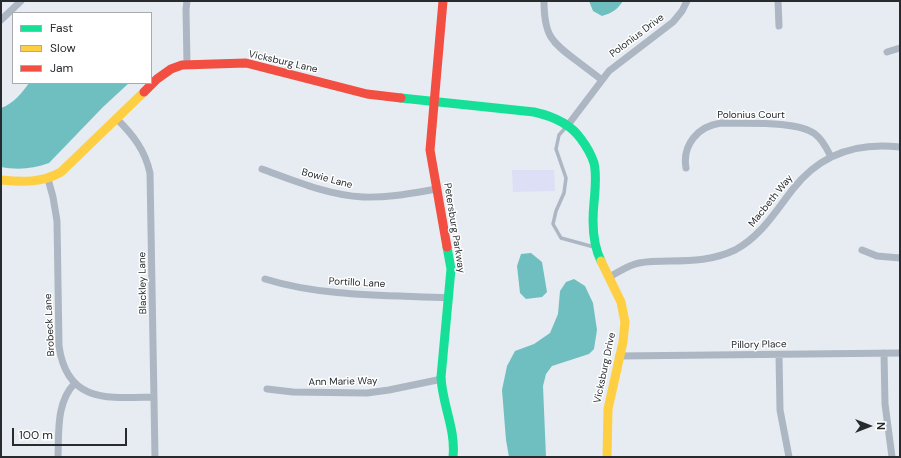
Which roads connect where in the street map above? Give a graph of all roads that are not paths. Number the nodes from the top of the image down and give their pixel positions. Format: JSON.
{"nodes":[{"id":1,"x":21,"y":1,"type":"edge"},
{"id":2,"x":188,"y":1,"type":"edge"},
{"id":3,"x":443,"y":1,"type":"edge"},
{"id":4,"x":544,"y":1,"type":"edge"},
{"id":5,"x":687,"y":1,"type":"edge"},
{"id":6,"x":778,"y":1,"type":"edge"},
{"id":7,"x":1,"y":20,"type":"edge"},
{"id":8,"x":779,"y":26,"type":"dead end"},
{"id":9,"x":900,"y":48,"type":"edge"},
{"id":10,"x":887,"y":52,"type":"dead end"},
{"id":11,"x":187,"y":64,"type":"junction"},
{"id":12,"x":602,"y":80,"type":"junction"},
{"id":13,"x":434,"y":102,"type":"junction"},
{"id":14,"x":118,"y":118,"type":"junction"},
{"id":15,"x":568,"y":125,"type":"junction"},
{"id":16,"x":900,"y":148,"type":"edge"},
{"id":17,"x":831,"y":157,"type":"junction"},
{"id":18,"x":686,"y":168,"type":"dead end"},
{"id":19,"x":262,"y":169,"type":"dead end"},
{"id":20,"x":48,"y":179,"type":"junction"},
{"id":21,"x":1,"y":180,"type":"edge"},
{"id":22,"x":437,"y":189,"type":"junction"},
{"id":23,"x":595,"y":248,"type":"junction"},
{"id":24,"x":862,"y":250,"type":"dead end"},
{"id":25,"x":900,"y":258,"type":"edge"},
{"id":26,"x":609,"y":277,"type":"junction"},
{"id":27,"x":265,"y":279,"type":"dead end"},
{"id":28,"x":449,"y":298,"type":"junction"},
{"id":29,"x":884,"y":353,"type":"junction"},
{"id":30,"x":900,"y":353,"type":"edge"},
{"id":31,"x":779,"y":355,"type":"junction"},
{"id":32,"x":619,"y":356,"type":"junction"},
{"id":33,"x":442,"y":379,"type":"junction"},
{"id":34,"x":75,"y":383,"type":"junction"},
{"id":35,"x":267,"y":389,"type":"dead end"},
{"id":36,"x":154,"y":397,"type":"junction"},
{"id":37,"x":58,"y":457,"type":"edge"},
{"id":38,"x":155,"y":457,"type":"edge"},
{"id":39,"x":453,"y":457,"type":"edge"},
{"id":40,"x":608,"y":457,"type":"edge"},
{"id":41,"x":789,"y":457,"type":"edge"},
{"id":42,"x":892,"y":457,"type":"edge"}],
"edges":[{"from":1,"to":7,"type":"street"},
{"from":2,"to":11,"type":"street"},
{"from":3,"to":13,"type":"street","name":"Petersburg Parkway"},
{"from":4,"to":12,"type":"street"},
{"from":5,"to":12,"type":"street","name":"Polonius Drive"},
{"from":6,"to":8,"type":"street"},
{"from":9,"to":10,"type":"street"},
{"from":11,"to":13,"type":"street","name":"Vicksburg Lane"},
{"from":11,"to":14,"type":"street","name":"Vicksburg Lane"},
{"from":12,"to":15,"type":"street","name":"Polonius Drive"},
{"from":13,"to":15,"type":"street","name":"Vicksburg Drive"},
{"from":13,"to":22,"type":"street","name":"Petersburg Parkway"},
{"from":14,"to":20,"type":"street","name":"Vicksburg Lane"},
{"from":14,"to":36,"type":"street","name":"Blackley Lane"},
{"from":15,"to":23,"type":"street","name":"Vicksburg Drive"},
{"from":15,"to":23,"type":"lane"},
{"from":16,"to":17,"type":"street","name":"Macbeth Way"},
{"from":17,"to":18,"type":"street","name":"Polonius Court"},
{"from":17,"to":26,"type":"street","name":"Macbeth Way"},
{"from":19,"to":22,"type":"street","name":"Bowie Lane"},
{"from":20,"to":21,"type":"street","name":"Vicksburg Lane"},
{"from":20,"to":34,"type":"street","name":"Brobeck Lane"},
{"from":22,"to":28,"type":"street","name":"Petersburg Parkway"},
{"from":23,"to":26,"type":"street","name":"Vicksburg Drive"},
{"from":24,"to":25,"type":"street"},
{"from":26,"to":32,"type":"street","name":"Vicksburg Drive"},
{"from":27,"to":28,"type":"street","name":"Portillo Lane"},
{"from":28,"to":33,"type":"street","name":"Petersburg Parkway"},
{"from":29,"to":30,"type":"street","name":"Pillory Place"},
{"from":29,"to":31,"type":"street","name":"Pillory Place"},
{"from":29,"to":42,"type":"street"},
{"from":31,"to":32,"type":"street","name":"Pillory Place"},
{"from":31,"to":41,"type":"street"},
{"from":32,"to":40,"type":"street","name":"Vicksburg Drive"},
{"from":33,"to":35,"type":"street","name":"Ann Marie Way"},
{"from":33,"to":39,"type":"street","name":"Petersburg Parkway"},
{"from":34,"to":36,"type":"street","name":"Brobeck Lane"},
{"from":34,"to":37,"type":"street"},
{"from":36,"to":38,"type":"street","name":"Blackley Lane"}]}
